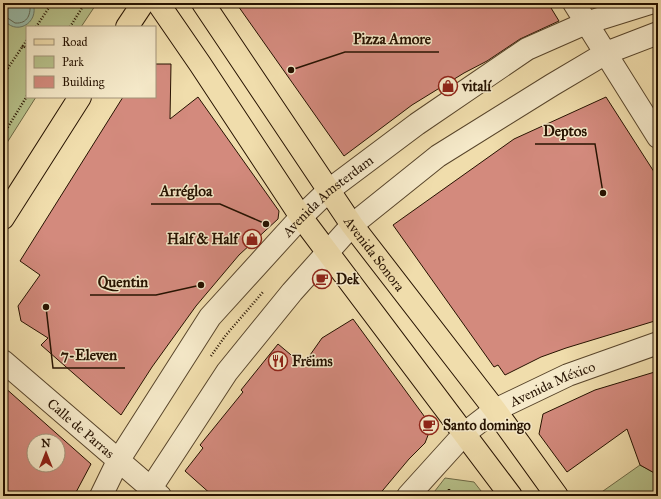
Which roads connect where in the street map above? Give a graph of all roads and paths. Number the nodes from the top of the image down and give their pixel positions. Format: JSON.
{"nodes":[{"id":1,"x":52,"y":3,"type":"edge"},
{"id":2,"x":85,"y":3,"type":"edge"},
{"id":3,"x":143,"y":3,"type":"edge"},
{"id":4,"x":158,"y":3,"type":"edge"},
{"id":5,"x":203,"y":3,"type":"edge"},
{"id":6,"x":574,"y":3,"type":"edge"},
{"id":7,"x":650,"y":3,"type":"edge"},
{"id":8,"x":586,"y":23,"type":"junction"},
{"id":9,"x":37,"y":26,"type":"edge"},
{"id":10,"x":71,"y":26,"type":"edge"},
{"id":11,"x":128,"y":26,"type":"edge"},
{"id":12,"x":658,"y":33,"type":"edge"},
{"id":13,"x":26,"y":41,"type":"edge"},
{"id":14,"x":3,"y":48,"type":"edge"},
{"id":15,"x":26,"y":48,"type":"edge"},
{"id":16,"x":606,"y":53,"type":"junction"},
{"id":17,"x":8,"y":68,"type":"junction"},
{"id":18,"x":3,"y":76,"type":"edge"},
{"id":19,"x":26,"y":98,"type":"edge"},
{"id":20,"x":79,"y":98,"type":"edge"},
{"id":21,"x":3,"y":135,"type":"edge"},
{"id":22,"x":658,"y":137,"type":"edge"},
{"id":23,"x":329,"y":190,"type":"junction"},
{"id":24,"x":302,"y":217,"type":"junction"},
{"id":25,"x":3,"y":218,"type":"edge"},
{"id":26,"x":352,"y":225,"type":"junction"},
{"id":27,"x":328,"y":252,"type":"junction"},
{"id":28,"x":658,"y":343,"type":"edge"},
{"id":29,"x":3,"y":360,"type":"edge"},
{"id":30,"x":495,"y":410,"type":"junction"},
{"id":31,"x":465,"y":433,"type":"junction"},
{"id":32,"x":118,"y":461,"type":"junction"},
{"id":33,"x":449,"y":487,"type":"dead end"},
{"id":34,"x":478,"y":490,"type":"dead end"},
{"id":35,"x":152,"y":493,"type":"edge"},
{"id":36,"x":101,"y":496,"type":"edge"},
{"id":37,"x":408,"y":496,"type":"edge"},
{"id":38,"x":448,"y":496,"type":"edge"},
{"id":39,"x":478,"y":496,"type":"edge"},
{"id":40,"x":511,"y":496,"type":"edge"},
{"id":41,"x":557,"y":496,"type":"edge"}],
"edges":[{"from":1,"to":9,"type":"path"},
{"from":2,"to":10,"type":"path"},
{"from":3,"to":11,"type":"main road"},
{"from":4,"to":24,"type":"main road"},
{"from":5,"to":23,"type":"main road","name":"Avenida Sonora"},
{"from":6,"to":8,"type":"street"},
{"from":7,"to":8,"type":"street","name":"Avenida Amsterdam"},
{"from":8,"to":16,"type":"street"},
{"from":8,"to":23,"type":"street","name":"Avenida Amsterdam"},
{"from":12,"to":16,"type":"street"},
{"from":13,"to":17,"type":"path"},
{"from":14,"to":17,"type":"path"},
{"from":15,"to":17,"type":"path"},
{"from":16,"to":22,"type":"street"},
{"from":16,"to":26,"type":"street"},
{"from":17,"to":18,"type":"path"},
{"from":19,"to":21,"type":"path"},
{"from":20,"to":25,"type":"main road"},
{"from":23,"to":24,"type":"street","name":"Avenida Amsterdam"},
{"from":23,"to":26,"type":"main road","name":"Avenida Sonora"},
{"from":24,"to":27,"type":"main road"},
{"from":24,"to":32,"type":"street","name":"Avenida Amsterdam"},
{"from":26,"to":27,"type":"street"},
{"from":26,"to":30,"type":"main road","name":"Avenida Sonora"},
{"from":27,"to":31,"type":"main road"},
{"from":27,"to":35,"type":"street"},
{"from":28,"to":30,"type":"street","name":"Avenida México"},
{"from":29,"to":32,"type":"street","name":"Calle de Parras"},
{"from":30,"to":31,"type":"street","name":"Avenida México"},
{"from":30,"to":41,"type":"main road","name":"Avenida Sonora"},
{"from":31,"to":37,"type":"street","name":"Avenida México"},
{"from":31,"to":40,"type":"main road"},
{"from":32,"to":35,"type":"street","name":"Calle de Parras"},
{"from":32,"to":36,"type":"street","name":"Avenida Amsterdam"},
{"from":33,"to":38,"type":"path"},
{"from":34,"to":39,"type":"path"}]}
